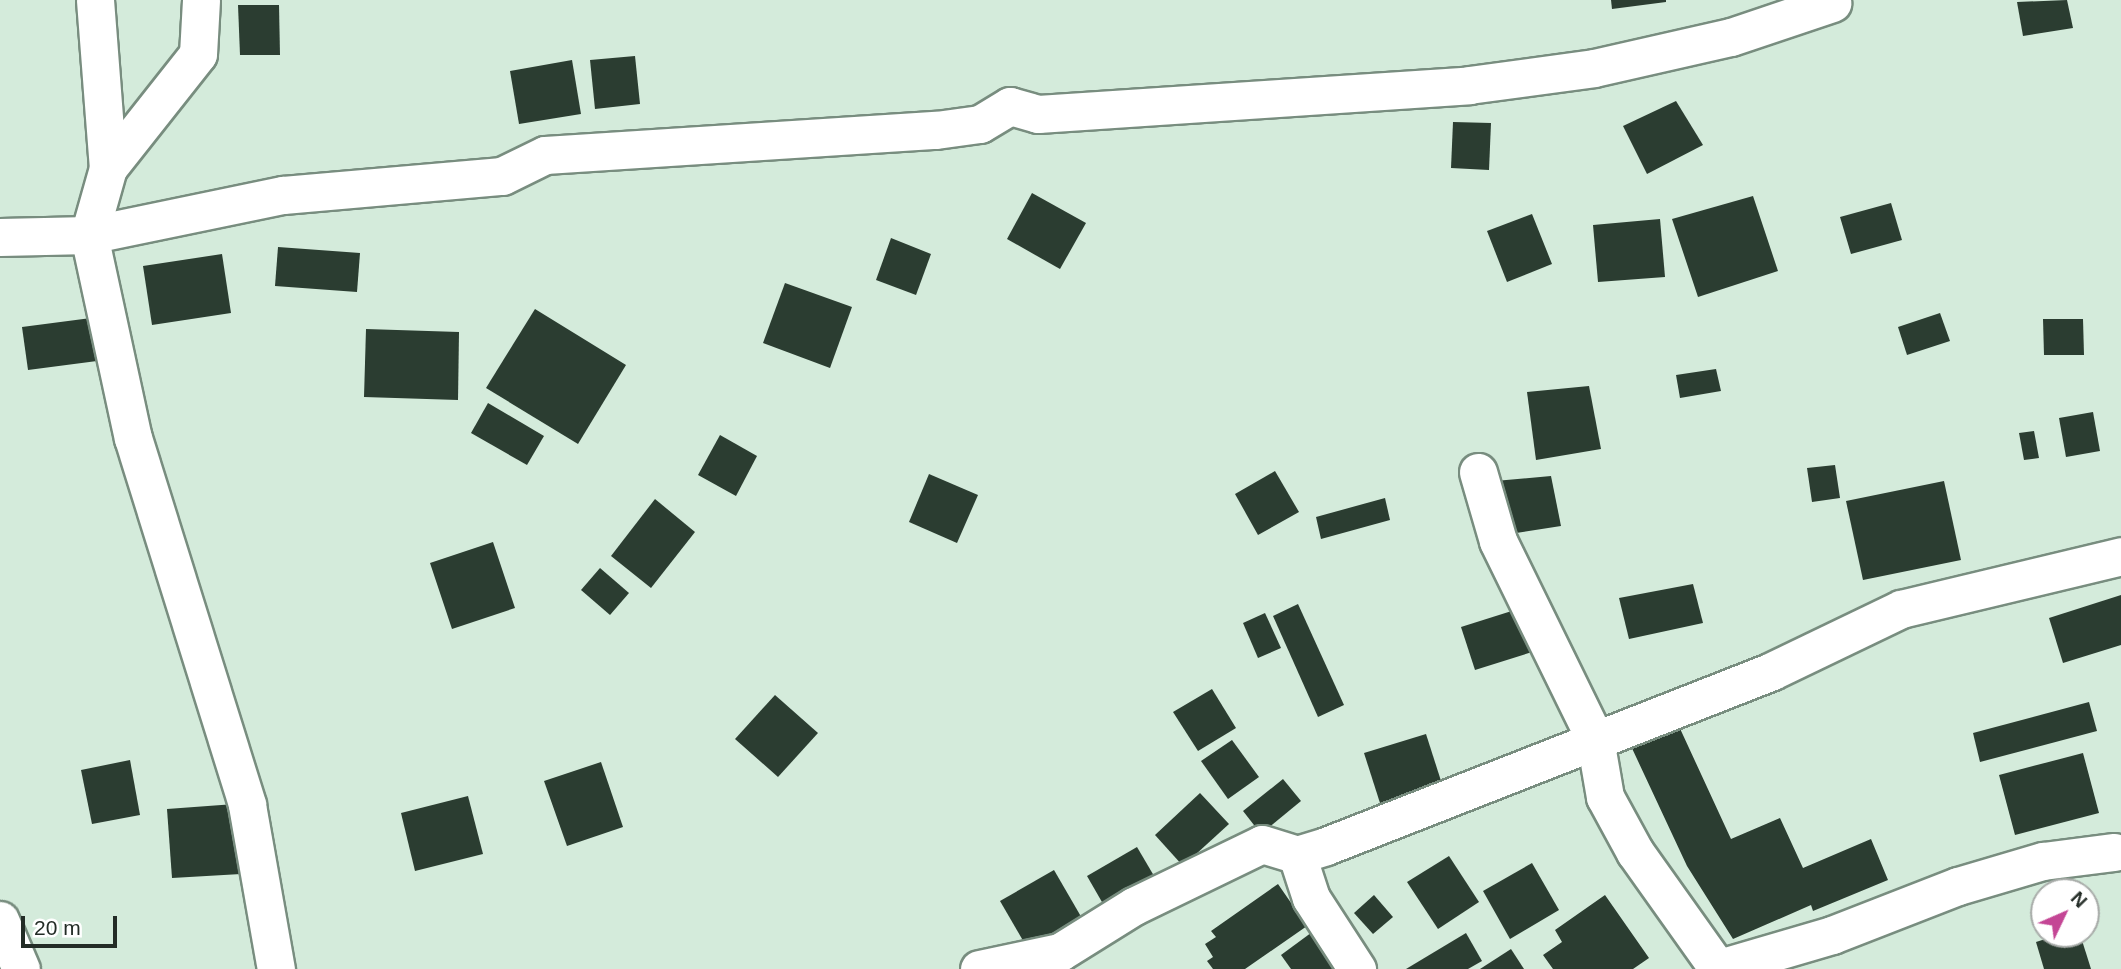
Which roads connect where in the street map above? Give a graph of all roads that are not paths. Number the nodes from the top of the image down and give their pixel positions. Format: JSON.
{"nodes":[{"id":1,"x":95,"y":0,"type":"edge"},
{"id":2,"x":201,"y":0,"type":"edge"},
{"id":3,"x":1832,"y":3,"type":"dead end"},
{"id":4,"x":108,"y":168,"type":"junction"},
{"id":5,"x":89,"y":235,"type":"junction"},
{"id":6,"x":0,"y":237,"type":"edge"},
{"id":7,"x":1478,"y":472,"type":"dead end"},
{"id":8,"x":2121,"y":556,"type":"edge"},
{"id":9,"x":1595,"y":739,"type":"junction"},
{"id":10,"x":2114,"y":852,"type":"dead end"},
{"id":11,"x":1297,"y":855,"type":"junction"},
{"id":12,"x":0,"y":920,"type":"edge"},
{"id":13,"x":21,"y":969,"type":"edge"},
{"id":14,"x":276,"y":969,"type":"edge"},
{"id":15,"x":979,"y":969,"type":"edge"},
{"id":16,"x":1357,"y":969,"type":"edge"},
{"id":17,"x":1717,"y":969,"type":"edge"}],
"edges":[{"from":1,"to":4,"type":"street"},
{"from":2,"to":4,"type":"street"},
{"from":3,"to":5,"type":"street"},
{"from":4,"to":5,"type":"street"},
{"from":5,"to":6,"type":"street"},
{"from":5,"to":14,"type":"street"},
{"from":7,"to":9,"type":"street"},
{"from":8,"to":9,"type":"street"},
{"from":9,"to":11,"type":"street"},
{"from":9,"to":17,"type":"street"},
{"from":10,"to":17,"type":"street"},
{"from":11,"to":15,"type":"street"},
{"from":11,"to":16,"type":"street"},
{"from":12,"to":13,"type":"street"}]}
